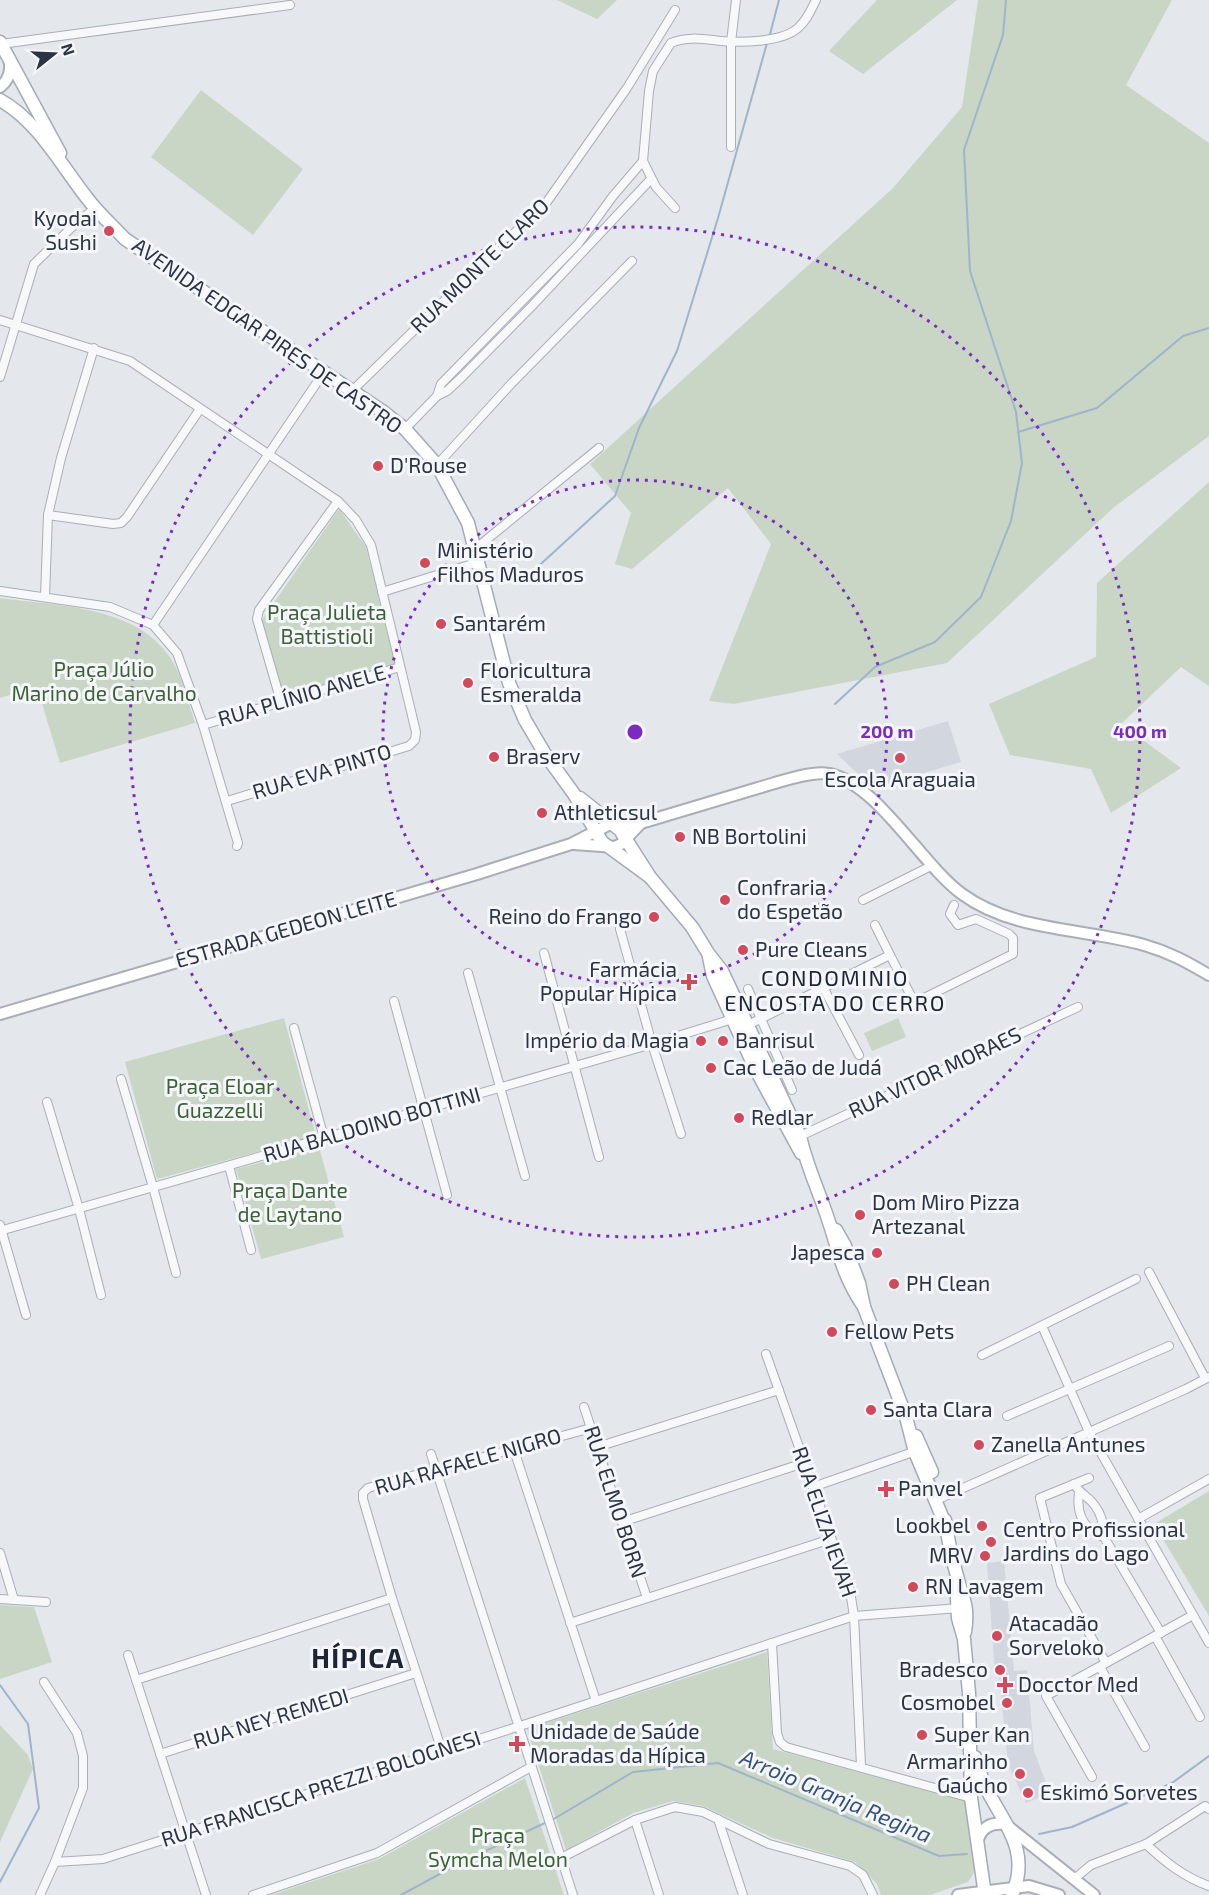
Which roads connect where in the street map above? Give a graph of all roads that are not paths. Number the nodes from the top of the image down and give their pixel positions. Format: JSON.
{"nodes":[{"id":1,"x":735,"y":0,"type":"edge"},
{"id":2,"x":816,"y":0,"type":"edge"},
{"id":3,"x":290,"y":4,"type":"dead end"},
{"id":4,"x":675,"y":10,"type":"dead end"},
{"id":5,"x":731,"y":42,"type":"junction"},
{"id":6,"x":2,"y":46,"type":"edge"},
{"id":7,"x":0,"y":87,"type":"edge"},
{"id":8,"x":0,"y":100,"type":"edge"},
{"id":9,"x":731,"y":147,"type":"dead end"},
{"id":10,"x":644,"y":161,"type":"junction"},
{"id":11,"x":73,"y":178,"type":"junction"},
{"id":12,"x":651,"y":178,"type":"junction"},
{"id":13,"x":95,"y":208,"type":"junction"},
{"id":14,"x":675,"y":208,"type":"dead end"},
{"id":15,"x":632,"y":261,"type":"dead end"},
{"id":16,"x":524,"y":298,"type":"junction"},
{"id":17,"x":532,"y":306,"type":"junction"},
{"id":18,"x":0,"y":320,"type":"edge"},
{"id":19,"x":15,"y":325,"type":"junction"},
{"id":20,"x":94,"y":348,"type":"junction"},
{"id":21,"x":324,"y":372,"type":"junction"},
{"id":22,"x":0,"y":377,"type":"edge"},
{"id":23,"x":352,"y":392,"type":"junction"},
{"id":24,"x":437,"y":396,"type":"junction"},
{"id":25,"x":200,"y":409,"type":"junction"},
{"id":26,"x":405,"y":429,"type":"junction"},
{"id":27,"x":599,"y":447,"type":"dead end"},
{"id":28,"x":268,"y":455,"type":"junction"},
{"id":29,"x":437,"y":465,"type":"junction"},
{"id":30,"x":338,"y":501,"type":"junction"},
{"id":31,"x":48,"y":515,"type":"junction"},
{"id":32,"x":475,"y":549,"type":"junction"},
{"id":33,"x":479,"y":562,"type":"junction"},
{"id":34,"x":0,"y":591,"type":"edge"},
{"id":35,"x":382,"y":591,"type":"junction"},
{"id":36,"x":45,"y":597,"type":"junction"},
{"id":37,"x":153,"y":626,"type":"junction"},
{"id":38,"x":400,"y":667,"type":"junction"},
{"id":39,"x":281,"y":702,"type":"junction"},
{"id":40,"x":203,"y":725,"type":"junction"},
{"id":41,"x":574,"y":794,"type":"junction"},
{"id":42,"x":227,"y":801,"type":"junction"},
{"id":43,"x":641,"y":823,"type":"junction"},
{"id":44,"x":614,"y":825,"type":"junction"},
{"id":45,"x":596,"y":831,"type":"junction"},
{"id":46,"x":626,"y":838,"type":"junction"},
{"id":47,"x":571,"y":844,"type":"junction"},
{"id":48,"x":237,"y":846,"type":"dead end"},
{"id":49,"x":608,"y":848,"type":"junction"},
{"id":50,"x":931,"y":866,"type":"junction"},
{"id":51,"x":650,"y":877,"type":"junction"},
{"id":52,"x":862,"y":900,"type":"dead end"},
{"id":53,"x":954,"y":905,"type":"dead end"},
{"id":54,"x":874,"y":925,"type":"dead end"},
{"id":55,"x":620,"y":929,"type":"dead end"},
{"id":56,"x":544,"y":953,"type":"dead end"},
{"id":57,"x":890,"y":955,"type":"junction"},
{"id":58,"x":468,"y":972,"type":"dead end"},
{"id":59,"x":1209,"y":975,"type":"edge"},
{"id":60,"x":823,"y":987,"type":"junction"},
{"id":61,"x":748,"y":989,"type":"dead end"},
{"id":62,"x":394,"y":1001,"type":"dead end"},
{"id":63,"x":1078,"y":1007,"type":"dead end"},
{"id":64,"x":0,"y":1014,"type":"edge"},
{"id":65,"x":761,"y":1018,"type":"junction"},
{"id":66,"x":742,"y":1020,"type":"junction"},
{"id":67,"x":294,"y":1029,"type":"dead end"},
{"id":68,"x":652,"y":1044,"type":"junction"},
{"id":69,"x":859,"y":1055,"type":"dead end"},
{"id":70,"x":574,"y":1066,"type":"junction"},
{"id":71,"x":121,"y":1079,"type":"dead end"},
{"id":72,"x":499,"y":1088,"type":"junction"},
{"id":73,"x":792,"y":1090,"type":"dead end"},
{"id":74,"x":48,"y":1102,"type":"dead end"},
{"id":75,"x":423,"y":1110,"type":"junction"},
{"id":76,"x":681,"y":1134,"type":"dead end"},
{"id":77,"x":324,"y":1138,"type":"junction"},
{"id":78,"x":796,"y":1138,"type":"junction"},
{"id":79,"x":599,"y":1157,"type":"dead end"},
{"id":80,"x":229,"y":1166,"type":"junction"},
{"id":81,"x":525,"y":1176,"type":"dead end"},
{"id":82,"x":153,"y":1187,"type":"junction"},
{"id":83,"x":447,"y":1195,"type":"dead end"},
{"id":84,"x":79,"y":1209,"type":"junction"},
{"id":85,"x":1,"y":1229,"type":"edge"},
{"id":86,"x":251,"y":1250,"type":"dead end"},
{"id":87,"x":1149,"y":1272,"type":"dead end"},
{"id":88,"x":176,"y":1273,"type":"dead end"},
{"id":89,"x":1136,"y":1279,"type":"dead end"},
{"id":90,"x":100,"y":1295,"type":"dead end"},
{"id":91,"x":26,"y":1315,"type":"dead end"},
{"id":92,"x":1042,"y":1326,"type":"junction"},
{"id":93,"x":1169,"y":1346,"type":"dead end"},
{"id":94,"x":766,"y":1354,"type":"dead end"},
{"id":95,"x":982,"y":1355,"type":"dead end"},
{"id":96,"x":1207,"y":1378,"type":"edge"},
{"id":97,"x":1070,"y":1389,"type":"junction"},
{"id":98,"x":779,"y":1390,"type":"junction"},
{"id":99,"x":584,"y":1407,"type":"dead end"},
{"id":100,"x":1007,"y":1416,"type":"dead end"},
{"id":101,"x":591,"y":1428,"type":"junction"},
{"id":102,"x":1089,"y":1432,"type":"junction"},
{"id":103,"x":597,"y":1447,"type":"junction"},
{"id":104,"x":514,"y":1450,"type":"junction"},
{"id":105,"x":919,"y":1450,"type":"junction"},
{"id":106,"x":431,"y":1454,"type":"dead end"},
{"id":107,"x":804,"y":1463,"type":"junction"},
{"id":108,"x":436,"y":1469,"type":"junction"},
{"id":109,"x":1089,"y":1478,"type":"dead end"},
{"id":110,"x":1209,"y":1479,"type":"edge"},
{"id":111,"x":1074,"y":1484,"type":"junction"},
{"id":112,"x":813,"y":1487,"type":"junction"},
{"id":113,"x":1079,"y":1493,"type":"junction"},
{"id":114,"x":938,"y":1499,"type":"junction"},
{"id":115,"x":1138,"y":1519,"type":"junction"},
{"id":116,"x":622,"y":1522,"type":"junction"},
{"id":117,"x":1104,"y":1537,"type":"junction"},
{"id":118,"x":831,"y":1539,"type":"junction"},
{"id":119,"x":0,"y":1553,"type":"edge"},
{"id":120,"x":392,"y":1598,"type":"junction"},
{"id":121,"x":647,"y":1598,"type":"junction"},
{"id":122,"x":0,"y":1599,"type":"edge"},
{"id":123,"x":14,"y":1600,"type":"junction"},
{"id":124,"x":46,"y":1602,"type":"dead end"},
{"id":125,"x":962,"y":1608,"type":"junction"},
{"id":126,"x":1193,"y":1615,"type":"junction"},
{"id":127,"x":854,"y":1616,"type":"junction"},
{"id":128,"x":570,"y":1623,"type":"junction"},
{"id":129,"x":1158,"y":1635,"type":"junction"},
{"id":130,"x":772,"y":1643,"type":"junction"},
{"id":131,"x":1209,"y":1643,"type":"edge"},
{"id":132,"x":128,"y":1655,"type":"dead end"},
{"id":133,"x":1103,"y":1665,"type":"junction"},
{"id":134,"x":416,"y":1673,"type":"junction"},
{"id":135,"x":136,"y":1680,"type":"junction"},
{"id":136,"x":44,"y":1682,"type":"dead end"},
{"id":137,"x":596,"y":1701,"type":"junction"},
{"id":138,"x":1200,"y":1717,"type":"dead end"},
{"id":139,"x":517,"y":1727,"type":"junction"},
{"id":140,"x":972,"y":1747,"type":"junction"},
{"id":141,"x":1145,"y":1747,"type":"dead end"},
{"id":142,"x":442,"y":1751,"type":"junction"},
{"id":143,"x":160,"y":1754,"type":"junction"},
{"id":144,"x":861,"y":1766,"type":"junction"},
{"id":145,"x":531,"y":1767,"type":"junction"},
{"id":146,"x":1092,"y":1777,"type":"dead end"},
{"id":147,"x":971,"y":1798,"type":"junction"},
{"id":148,"x":1209,"y":1809,"type":"edge"},
{"id":149,"x":718,"y":1819,"type":"junction"},
{"id":150,"x":635,"y":1820,"type":"junction"},
{"id":151,"x":1009,"y":1826,"type":"junction"},
{"id":152,"x":186,"y":1832,"type":"junction"},
{"id":153,"x":976,"y":1844,"type":"junction"},
{"id":154,"x":1146,"y":1844,"type":"junction"},
{"id":155,"x":561,"y":1858,"type":"junction"},
{"id":156,"x":55,"y":1862,"type":"junction"},
{"id":157,"x":982,"y":1876,"type":"junction"},
{"id":158,"x":1074,"y":1879,"type":"junction"},
{"id":159,"x":1209,"y":1886,"type":"edge"},
{"id":160,"x":1018,"y":1892,"type":"edge"},
{"id":161,"x":985,"y":1893,"type":"edge"},
{"id":162,"x":1088,"y":1893,"type":"edge"},
{"id":163,"x":962,"y":1894,"type":"edge"},
{"id":164,"x":40,"y":1895,"type":"edge"},
{"id":165,"x":206,"y":1895,"type":"edge"},
{"id":166,"x":253,"y":1895,"type":"edge"},
{"id":167,"x":573,"y":1895,"type":"edge"},
{"id":168,"x":659,"y":1895,"type":"edge"},
{"id":169,"x":743,"y":1895,"type":"edge"},
{"id":170,"x":873,"y":1895,"type":"edge"},
{"id":171,"x":1059,"y":1895,"type":"edge"}],
"edges":[{"from":1,"to":5,"type":"street"},
{"from":2,"to":5,"type":"street"},
{"from":3,"to":6,"type":"street"},
{"from":4,"to":23,"type":"street","name":"RUA MONTE CLARO"},
{"from":5,"to":9,"type":"street"},
{"from":5,"to":10,"type":"street"},
{"from":6,"to":7,"type":"main road"},
{"from":6,"to":11,"type":"main road","name":"AVENIDA EDGAR PIRES DE CASTRO"},
{"from":8,"to":11,"type":"main road","name":"AVENIDA EDGAR PIRES DE CASTRO"},
{"from":10,"to":12,"type":"street"},
{"from":10,"to":16,"type":"street"},
{"from":11,"to":13,"type":"main road","name":"AVENIDA EDGAR PIRES DE CASTRO"},
{"from":12,"to":14,"type":"street"},
{"from":12,"to":17,"type":"street"},
{"from":13,"to":19,"type":"street"},
{"from":13,"to":21,"type":"main road","name":"AVENIDA EDGAR PIRES DE CASTRO"},
{"from":15,"to":29,"type":"street"},
{"from":16,"to":17,"type":"street"},
{"from":16,"to":24,"type":"street"},
{"from":17,"to":24,"type":"street"},
{"from":18,"to":19,"type":"street"},
{"from":19,"to":20,"type":"street"},
{"from":19,"to":22,"type":"street"},
{"from":20,"to":25,"type":"street"},
{"from":20,"to":31,"type":"street"},
{"from":21,"to":23,"type":"main road","name":"AVENIDA EDGAR PIRES DE CASTRO"},
{"from":21,"to":28,"type":"street"},
{"from":23,"to":26,"type":"main road","name":"AVENIDA EDGAR PIRES DE CASTRO"},
{"from":24,"to":26,"type":"street"},
{"from":25,"to":28,"type":"street"},
{"from":25,"to":31,"type":"street"},
{"from":26,"to":29,"type":"main road","name":"AVENIDA EDGAR PIRES DE CASTRO"},
{"from":27,"to":32,"type":"street"},
{"from":28,"to":30,"type":"street"},
{"from":28,"to":37,"type":"street"},
{"from":29,"to":32,"type":"main road","name":"AVENIDA EDGAR PIRES DE CASTRO"},
{"from":30,"to":35,"type":"street"},
{"from":30,"to":39,"type":"street"},
{"from":31,"to":36,"type":"street"},
{"from":32,"to":33,"type":"main road","name":"AVENIDA EDGAR PIRES DE CASTRO"},
{"from":33,"to":35,"type":"street"},
{"from":33,"to":41,"type":"main road","name":"AVENIDA EDGAR PIRES DE CASTRO"},
{"from":34,"to":36,"type":"street"},
{"from":35,"to":38,"type":"street"},
{"from":36,"to":37,"type":"street"},
{"from":37,"to":40,"type":"street"},
{"from":38,"to":39,"type":"street","name":"RUA PLÍNIO ANELE"},
{"from":38,"to":42,"type":"street","name":"RUA EVA PINTO"},
{"from":39,"to":40,"type":"street","name":"RUA PLÍNIO ANELE"},
{"from":40,"to":42,"type":"street"},
{"from":41,"to":44,"type":"main road","name":"AVENIDA EDGAR PIRES DE CASTRO"},
{"from":41,"to":45,"type":"main road","name":"AVENIDA EDGAR PIRES DE CASTRO"},
{"from":42,"to":48,"type":"street"},
{"from":43,"to":44,"type":"main road","name":"ESTRADA GEDEON LEITE"},
{"from":43,"to":46,"type":"main road","name":"ESTRADA GEDEON LEITE"},
{"from":43,"to":50,"type":"main road","name":"ESTRADA GEDEON LEITE"},
{"from":44,"to":45,"type":"main road","name":"ESTRADA GEDEON LEITE"},
{"from":44,"to":46,"type":"main road","name":"AVENIDA EDGAR PIRES DE CASTRO"},
{"from":45,"to":47,"type":"main road","name":"ESTRADA GEDEON LEITE"},
{"from":45,"to":49,"type":"main road","name":"AVENIDA EDGAR PIRES DE CASTRO"},
{"from":46,"to":49,"type":"main road","name":"ESTRADA GEDEON LEITE"},
{"from":46,"to":51,"type":"main road","name":"AVENIDA EDGAR PIRES DE CASTRO"},
{"from":47,"to":49,"type":"main road","name":"ESTRADA GEDEON LEITE"},
{"from":47,"to":64,"type":"main road","name":"ESTRADA GEDEON LEITE"},
{"from":49,"to":51,"type":"main road","name":"AVENIDA EDGAR PIRES DE CASTRO"},
{"from":50,"to":52,"type":"street"},
{"from":50,"to":59,"type":"main road","name":"ESTRADA GEDEON LEITE"},
{"from":51,"to":66,"type":"main road","name":"AVENIDA EDGAR PIRES DE CASTRO"},
{"from":53,"to":57,"type":"street"},
{"from":54,"to":57,"type":"street"},
{"from":55,"to":68,"type":"street"},
{"from":56,"to":70,"type":"street"},
{"from":57,"to":60,"type":"street","name":"RUA BALDOINO BOTTINI"},
{"from":58,"to":72,"type":"street"},
{"from":60,"to":65,"type":"street","name":"RUA BALDOINO BOTTINI"},
{"from":60,"to":69,"type":"street"},
{"from":61,"to":65,"type":"street"},
{"from":62,"to":75,"type":"street"},
{"from":63,"to":78,"type":"street","name":"RUA VITOR MORAES"},
{"from":65,"to":66,"type":"street","name":"RUA BALDOINO BOTTINI"},
{"from":65,"to":73,"type":"street"},
{"from":66,"to":68,"type":"street","name":"RUA BALDOINO BOTTINI"},
{"from":66,"to":78,"type":"main road","name":"AVENIDA EDGAR PIRES DE CASTRO"},
{"from":67,"to":77,"type":"street"},
{"from":68,"to":70,"type":"street","name":"RUA BALDOINO BOTTINI"},
{"from":68,"to":76,"type":"street"},
{"from":70,"to":72,"type":"street","name":"RUA BALDOINO BOTTINI"},
{"from":70,"to":79,"type":"street"},
{"from":71,"to":82,"type":"street"},
{"from":72,"to":75,"type":"street","name":"RUA BALDOINO BOTTINI"},
{"from":72,"to":81,"type":"street"},
{"from":74,"to":84,"type":"street"},
{"from":75,"to":77,"type":"street","name":"RUA BALDOINO BOTTINI"},
{"from":75,"to":83,"type":"street"},
{"from":77,"to":80,"type":"street","name":"RUA BALDOINO BOTTINI"},
{"from":78,"to":105,"type":"main road","name":"AVENIDA EDGAR PIRES DE CASTRO"},
{"from":80,"to":82,"type":"street","name":"RUA BALDOINO BOTTINI"},
{"from":80,"to":86,"type":"street"},
{"from":82,"to":84,"type":"street","name":"RUA BALDOINO BOTTINI"},
{"from":82,"to":88,"type":"street"},
{"from":84,"to":85,"type":"street","name":"RUA BALDOINO BOTTINI"},
{"from":84,"to":90,"type":"street"},
{"from":85,"to":91,"type":"street"},
{"from":87,"to":96,"type":"street"},
{"from":89,"to":92,"type":"street"},
{"from":92,"to":95,"type":"street"},
{"from":92,"to":97,"type":"street"},
{"from":93,"to":97,"type":"street"},
{"from":94,"to":98,"type":"street","name":"RUA ELIZA IEVAH"},
{"from":96,"to":102,"type":"street"},
{"from":97,"to":100,"type":"street"},
{"from":97,"to":102,"type":"street"},
{"from":98,"to":103,"type":"street"},
{"from":98,"to":107,"type":"street","name":"RUA ELIZA IEVAH"},
{"from":99,"to":101,"type":"street","name":"RUA ELMO BORN"},
{"from":101,"to":103,"type":"street","name":"RUA ELMO BORN"},
{"from":101,"to":104,"type":"street","name":"RUA RAFAELE NIGRO"},
{"from":102,"to":114,"type":"street"},
{"from":102,"to":115,"type":"street"},
{"from":103,"to":116,"type":"street","name":"RUA ELMO BORN"},
{"from":104,"to":108,"type":"street","name":"RUA RAFAELE NIGRO"},
{"from":104,"to":128,"type":"street"},
{"from":105,"to":112,"type":"street"},
{"from":105,"to":114,"type":"main road","name":"AVENIDA EDGAR PIRES DE CASTRO"},
{"from":106,"to":108,"type":"street"},
{"from":107,"to":112,"type":"street","name":"RUA ELIZA IEVAH"},
{"from":107,"to":116,"type":"street"},
{"from":108,"to":120,"type":"street","name":"RUA RAFAELE NIGRO"},
{"from":108,"to":139,"type":"street"},
{"from":109,"to":111,"type":"street"},
{"from":110,"to":115,"type":"street"},
{"from":111,"to":113,"type":"street"},
{"from":111,"to":133,"type":"street"},
{"from":112,"to":118,"type":"street","name":"RUA ELIZA IEVAH"},
{"from":113,"to":117,"type":"street"},
{"from":113,"to":117,"type":"street"},
{"from":114,"to":125,"type":"main road","name":"AVENIDA EDGAR PIRES DE CASTRO"},
{"from":115,"to":126,"type":"street"},
{"from":116,"to":121,"type":"street","name":"RUA ELMO BORN"},
{"from":117,"to":129,"type":"street"},
{"from":118,"to":121,"type":"street"},
{"from":118,"to":127,"type":"street","name":"RUA ELIZA IEVAH"},
{"from":119,"to":123,"type":"street"},
{"from":120,"to":134,"type":"street","name":"RUA RAFAELE NIGRO"},
{"from":120,"to":135,"type":"street"},
{"from":121,"to":128,"type":"street"},
{"from":122,"to":123,"type":"street"},
{"from":123,"to":124,"type":"street"},
{"from":125,"to":127,"type":"street","name":"RUA FRANCISCA PREZZI BOLOGNESI"},
{"from":125,"to":140,"type":"main road","name":"AVENIDA EDGAR PIRES DE CASTRO"},
{"from":126,"to":129,"type":"street"},
{"from":126,"to":131,"type":"street"},
{"from":127,"to":130,"type":"street","name":"RUA FRANCISCA PREZZI BOLOGNESI"},
{"from":127,"to":144,"type":"street","name":"RUA ELIZA IEVAH"},
{"from":128,"to":137,"type":"street"},
{"from":129,"to":133,"type":"street"},
{"from":129,"to":138,"type":"street"},
{"from":130,"to":137,"type":"street","name":"RUA FRANCISCA PREZZI BOLOGNESI"},
{"from":130,"to":144,"type":"street"},
{"from":132,"to":135,"type":"street"},
{"from":133,"to":141,"type":"street"},
{"from":133,"to":146,"type":"street"},
{"from":134,"to":142,"type":"street","name":"RUA RAFAELE NIGRO"},
{"from":134,"to":143,"type":"street","name":"RUA NEY REMEDI"},
{"from":135,"to":143,"type":"street"},
{"from":136,"to":156,"type":"street"},
{"from":137,"to":139,"type":"street","name":"RUA FRANCISCA PREZZI BOLOGNESI"},
{"from":139,"to":142,"type":"street","name":"RUA FRANCISCA PREZZI BOLOGNESI"},
{"from":139,"to":145,"type":"street"},
{"from":140,"to":147,"type":"main road","name":"AVENIDA EDGAR PIRES DE CASTRO"},
{"from":140,"to":151,"type":"main road","name":"AVENIDA EDGAR PIRES DE CASTRO"},
{"from":142,"to":152,"type":"street","name":"RUA FRANCISCA PREZZI BOLOGNESI"},
{"from":143,"to":152,"type":"street"},
{"from":144,"to":147,"type":"street"},
{"from":145,"to":155,"type":"street"},
{"from":145,"to":166,"type":"street"},
{"from":147,"to":153,"type":"main road","name":"AVENIDA EDGAR PIRES DE CASTRO"},
{"from":148,"to":154,"type":"street"},
{"from":149,"to":150,"type":"street"},
{"from":149,"to":169,"type":"street"},
{"from":149,"to":170,"type":"street"},
{"from":150,"to":155,"type":"street"},
{"from":150,"to":168,"type":"street"},
{"from":151,"to":153,"type":"main road"},
{"from":151,"to":158,"type":"main road"},
{"from":151,"to":160,"type":"main road","name":"AVENIDA EDGAR PIRES DE CASTRO"},
{"from":152,"to":156,"type":"street","name":"RUA FRANCISCA PREZZI BOLOGNESI"},
{"from":152,"to":165,"type":"street"},
{"from":153,"to":157,"type":"main road","name":"AVENIDA EDGAR PIRES DE CASTRO"},
{"from":154,"to":158,"type":"street"},
{"from":154,"to":159,"type":"street"},
{"from":155,"to":167,"type":"street"},
{"from":156,"to":164,"type":"street"},
{"from":157,"to":161,"type":"main road","name":"AVENIDA EDGAR PIRES DE CASTRO"},
{"from":157,"to":163,"type":"main road"},
{"from":158,"to":162,"type":"main road"},
{"from":160,"to":161,"type":"main road"},
{"from":160,"to":171,"type":"main road"},
{"from":161,"to":163,"type":"main road"}]}
